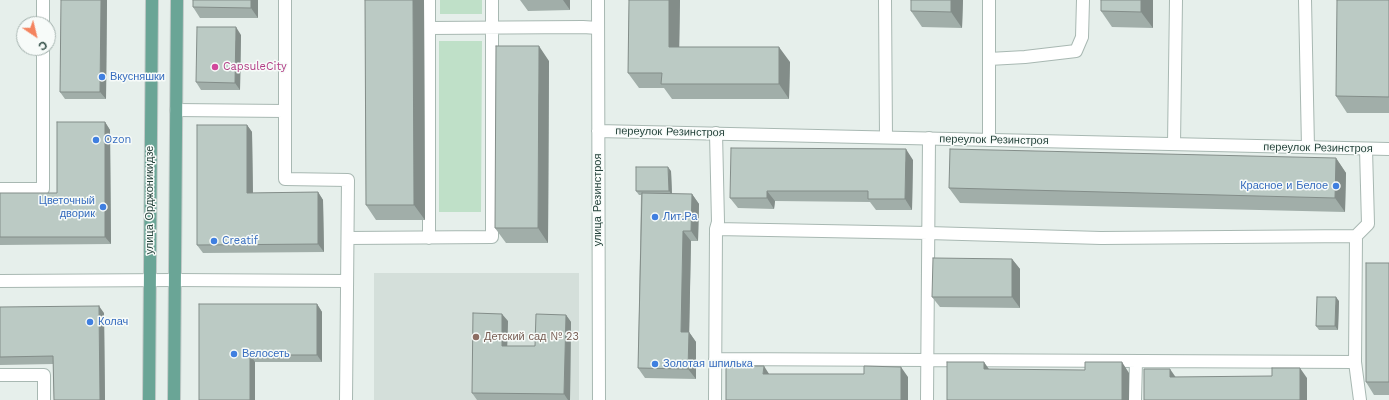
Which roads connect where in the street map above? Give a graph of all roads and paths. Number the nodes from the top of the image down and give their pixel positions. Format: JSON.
{"nodes":[{"id":1,"x":43,"y":0,"type":"edge"},
{"id":2,"x":152,"y":0,"type":"edge"},
{"id":3,"x":177,"y":0,"type":"edge"},
{"id":4,"x":285,"y":0,"type":"edge"},
{"id":5,"x":428,"y":0,"type":"edge"},
{"id":6,"x":492,"y":0,"type":"edge"},
{"id":7,"x":598,"y":0,"type":"edge"},
{"id":8,"x":885,"y":0,"type":"edge"},
{"id":9,"x":989,"y":0,"type":"edge"},
{"id":10,"x":1083,"y":0,"type":"edge"},
{"id":11,"x":1176,"y":0,"type":"edge"},
{"id":12,"x":1305,"y":0,"type":"edge"},
{"id":13,"x":43,"y":16,"type":"edge"},
{"id":14,"x":429,"y":28,"type":"junction"},
{"id":15,"x":492,"y":28,"type":"junction"},
{"id":16,"x":598,"y":28,"type":"junction"},
{"id":17,"x":43,"y":56,"type":"edge"},
{"id":18,"x":989,"y":59,"type":"junction"},
{"id":19,"x":176,"y":110,"type":"junction"},
{"id":20,"x":285,"y":111,"type":"junction"},
{"id":21,"x":598,"y":130,"type":"junction"},
{"id":22,"x":716,"y":133,"type":"junction"},
{"id":23,"x":886,"y":137,"type":"junction"},
{"id":24,"x":929,"y":138,"type":"junction"},
{"id":25,"x":989,"y":140,"type":"junction"},
{"id":26,"x":1174,"y":144,"type":"junction"},
{"id":27,"x":1308,"y":147,"type":"junction"},
{"id":28,"x":1366,"y":149,"type":"junction"},
{"id":29,"x":1389,"y":149,"type":"edge"},
{"id":30,"x":0,"y":189,"type":"edge"},
{"id":31,"x":716,"y":229,"type":"junction"},
{"id":32,"x":928,"y":233,"type":"junction"},
{"id":33,"x":1356,"y":236,"type":"junction"},
{"id":34,"x":348,"y":238,"type":"junction"},
{"id":35,"x":429,"y":238,"type":"junction"},
{"id":36,"x":150,"y":280,"type":"junction"},
{"id":37,"x":175,"y":280,"type":"junction"},
{"id":38,"x":0,"y":281,"type":"edge"},
{"id":39,"x":347,"y":281,"type":"junction"},
{"id":40,"x":715,"y":359,"type":"junction"},
{"id":41,"x":927,"y":360,"type":"junction"},
{"id":42,"x":1136,"y":361,"type":"junction"},
{"id":43,"x":1355,"y":362,"type":"junction"},
{"id":44,"x":0,"y":375,"type":"edge"},
{"id":45,"x":44,"y":400,"type":"edge"},
{"id":46,"x":149,"y":400,"type":"edge"},
{"id":47,"x":174,"y":400,"type":"edge"},
{"id":48,"x":346,"y":400,"type":"edge"},
{"id":49,"x":599,"y":400,"type":"edge"},
{"id":50,"x":715,"y":400,"type":"edge"},
{"id":51,"x":927,"y":400,"type":"edge"},
{"id":52,"x":1135,"y":400,"type":"edge"},
{"id":53,"x":1360,"y":400,"type":"edge"}],
"edges":[{"from":1,"to":13,"type":"street"},
{"from":2,"to":36,"type":"main road","name":"улица Орджоникидзе"},
{"from":3,"to":19,"type":"main road"},
{"from":4,"to":20,"type":"street"},
{"from":5,"to":14,"type":"street"},
{"from":6,"to":15,"type":"street"},
{"from":7,"to":16,"type":"street","name":"улица Резинстроя"},
{"from":8,"to":23,"type":"street"},
{"from":9,"to":18,"type":"street"},
{"from":10,"to":18,"type":"street"},
{"from":11,"to":26,"type":"street"},
{"from":12,"to":27,"type":"street"},
{"from":14,"to":15,"type":"street"},
{"from":14,"to":35,"type":"street"},
{"from":15,"to":16,"type":"street"},
{"from":15,"to":35,"type":"street"},
{"from":16,"to":21,"type":"street","name":"улица Резинстроя"},
{"from":17,"to":30,"type":"street"},
{"from":18,"to":25,"type":"street"},
{"from":19,"to":20,"type":"street"},
{"from":19,"to":37,"type":"main road"},
{"from":20,"to":34,"type":"street"},
{"from":21,"to":22,"type":"street","name":"переулок Резинстроя"},
{"from":21,"to":49,"type":"street","name":"улица Резинстроя"},
{"from":22,"to":23,"type":"street","name":"переулок Резинстроя"},
{"from":22,"to":31,"type":"street"},
{"from":23,"to":24,"type":"street","name":"переулок Резинстроя"},
{"from":24,"to":25,"type":"street","name":"переулок Резинстроя"},
{"from":24,"to":32,"type":"street"},
{"from":25,"to":26,"type":"street","name":"переулок Резинстроя"},
{"from":26,"to":27,"type":"street","name":"переулок Резинстроя"},
{"from":27,"to":28,"type":"street","name":"переулок Резинстроя"},
{"from":28,"to":29,"type":"street","name":"переулок Резинстроя"},
{"from":28,"to":33,"type":"street"},
{"from":31,"to":32,"type":"street"},
{"from":31,"to":40,"type":"street"},
{"from":32,"to":33,"type":"street"},
{"from":32,"to":41,"type":"street"},
{"from":33,"to":43,"type":"street"},
{"from":34,"to":35,"type":"street"},
{"from":34,"to":39,"type":"street"},
{"from":36,"to":37,"type":"street"},
{"from":36,"to":38,"type":"street"},
{"from":36,"to":46,"type":"main road","name":"улица Орджоникидзе"},
{"from":37,"to":39,"type":"street"},
{"from":37,"to":47,"type":"main road"},
{"from":39,"to":48,"type":"street"},
{"from":40,"to":41,"type":"street"},
{"from":40,"to":50,"type":"street"},
{"from":41,"to":42,"type":"street"},
{"from":41,"to":51,"type":"street"},
{"from":42,"to":43,"type":"street"},
{"from":42,"to":52,"type":"street"},
{"from":43,"to":53,"type":"street"},
{"from":44,"to":45,"type":"street"}]}
